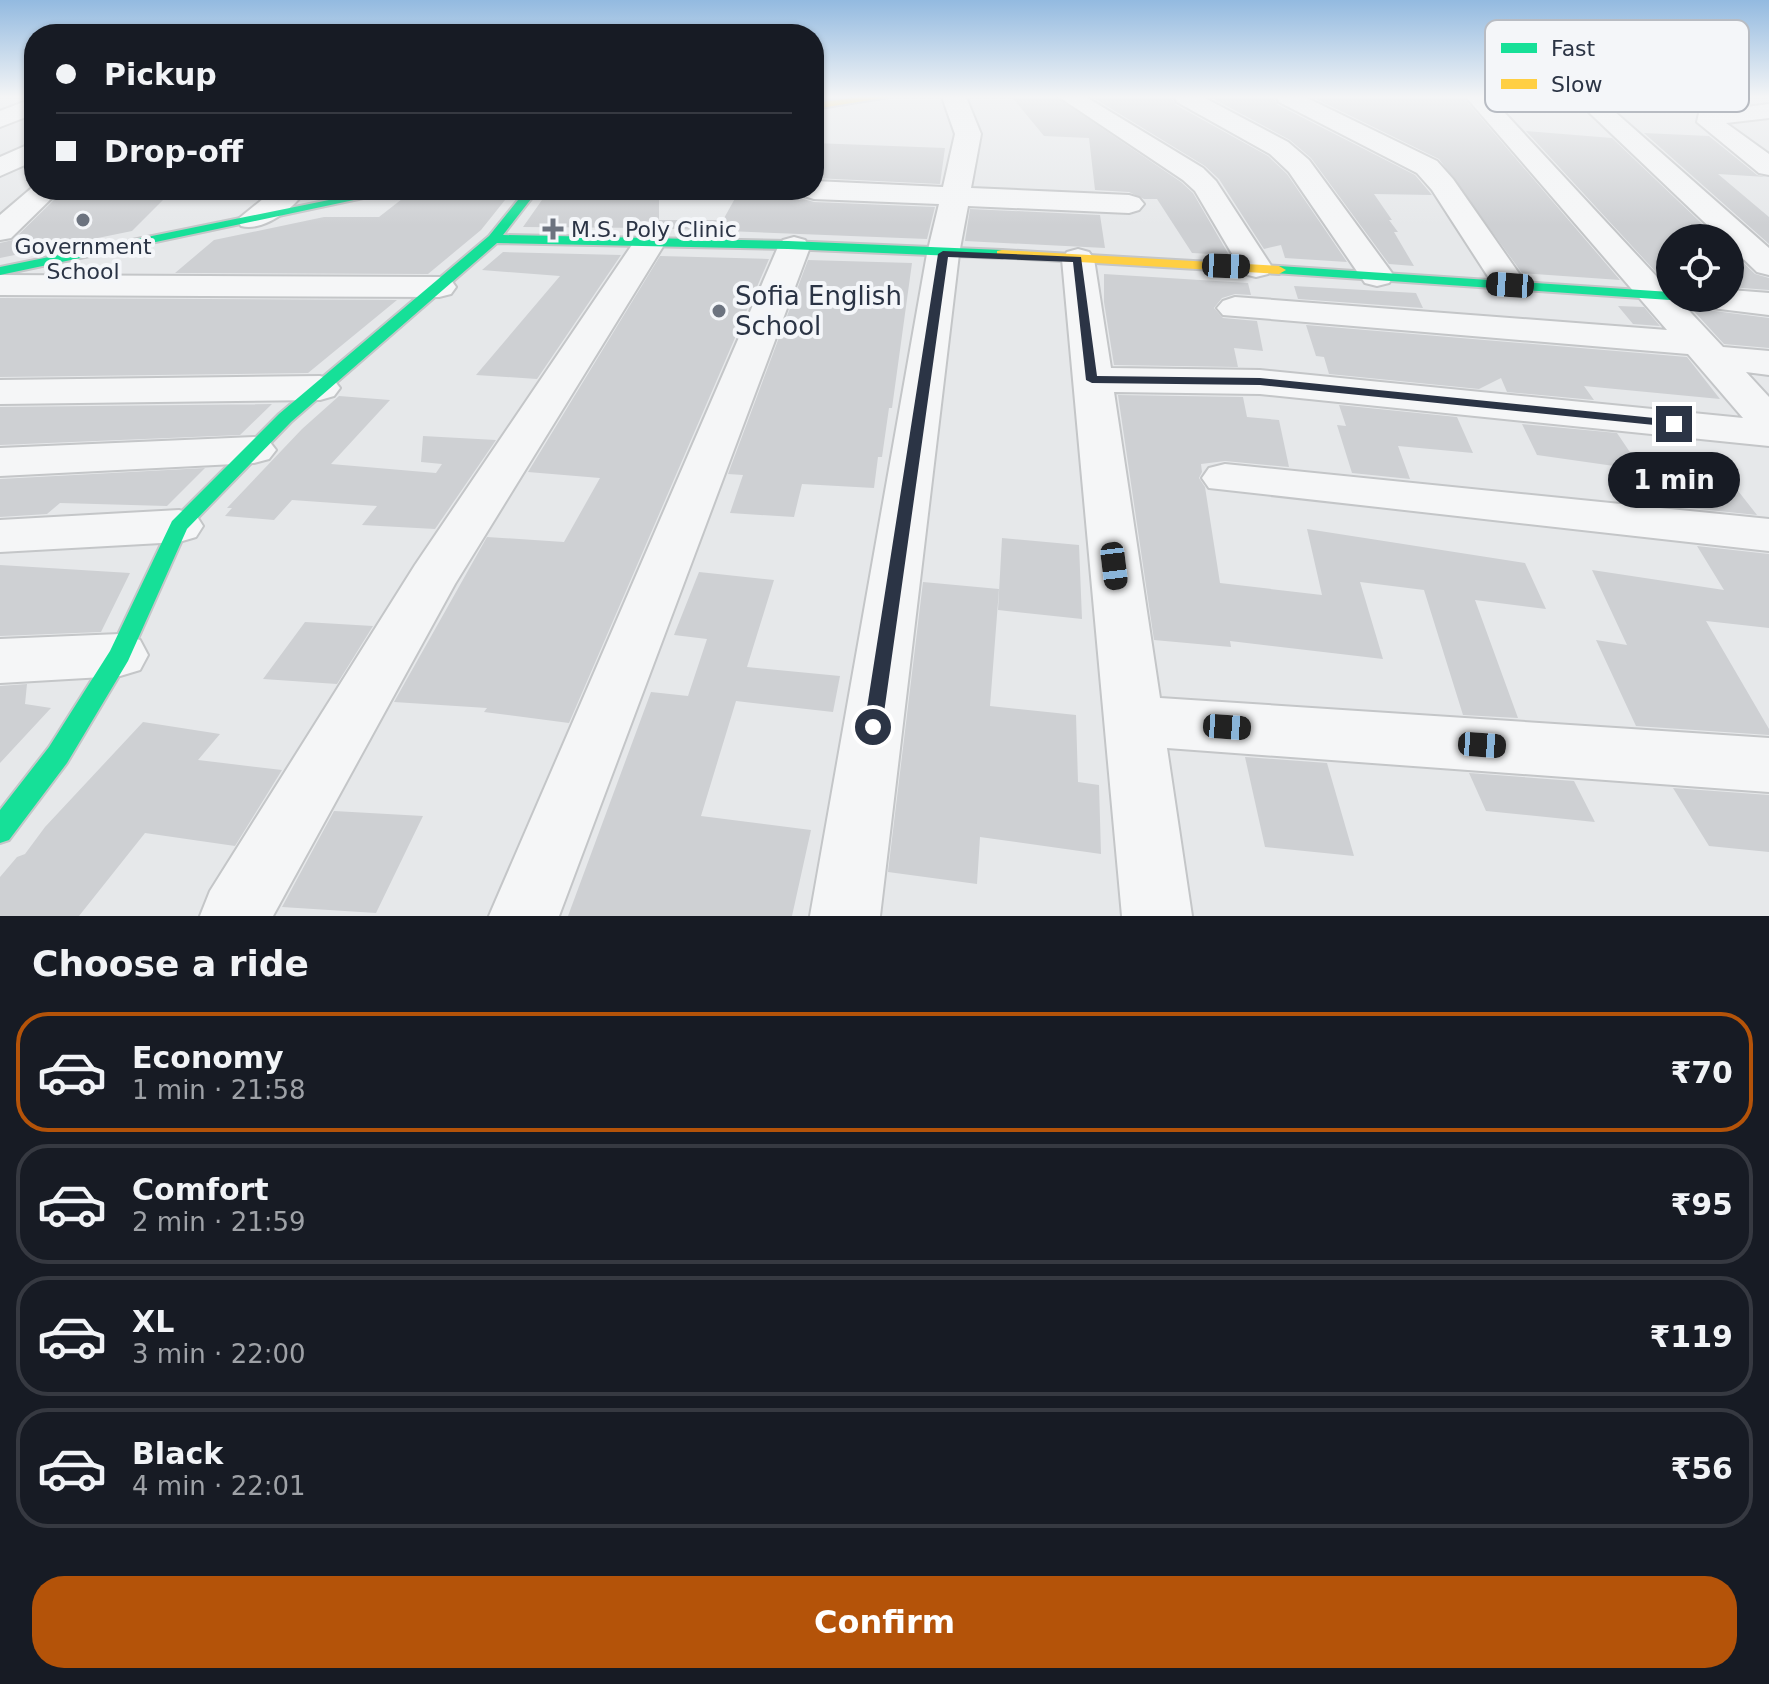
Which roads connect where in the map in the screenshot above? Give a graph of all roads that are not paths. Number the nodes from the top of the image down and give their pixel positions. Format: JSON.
{"nodes":[{"id":1,"x":967,"y":140,"type":"edge"},
{"id":2,"x":1138,"y":140,"type":"edge"},
{"id":3,"x":1263,"y":140,"type":"edge"},
{"id":4,"x":1372,"y":140,"type":"edge"},
{"id":5,"x":1517,"y":140,"type":"edge"},
{"id":6,"x":1631,"y":140,"type":"edge"},
{"id":7,"x":1733,"y":140,"type":"edge"},
{"id":8,"x":24,"y":155,"type":"edge"},
{"id":9,"x":1769,"y":167,"type":"edge"},
{"id":10,"x":0,"y":168,"type":"edge"},
{"id":11,"x":824,"y":191,"type":"edge"},
{"id":12,"x":24,"y":197,"type":"edge"},
{"id":13,"x":956,"y":198,"type":"junction"},
{"id":14,"x":34,"y":200,"type":"edge"},
{"id":15,"x":279,"y":200,"type":"edge"},
{"id":16,"x":347,"y":200,"type":"edge"},
{"id":17,"x":524,"y":200,"type":"edge"},
{"id":18,"x":0,"y":201,"type":"edge"},
{"id":19,"x":1129,"y":204,"type":"dead end"},
{"id":20,"x":252,"y":220,"type":"junction"},
{"id":21,"x":0,"y":231,"type":"edge"},
{"id":22,"x":494,"y":239,"type":"junction"},
{"id":23,"x":651,"y":240,"type":"junction"},
{"id":24,"x":794,"y":247,"type":"junction"},
{"id":25,"x":943,"y":254,"type":"junction"},
{"id":26,"x":1078,"y":259,"type":"junction"},
{"id":27,"x":1769,"y":265,"type":"edge"},
{"id":28,"x":1256,"y":267,"type":"junction"},
{"id":29,"x":0,"y":271,"type":"edge"},
{"id":30,"x":1377,"y":276,"type":"junction"},
{"id":31,"x":0,"y":285,"type":"edge"},
{"id":32,"x":1510,"y":285,"type":"junction"},
{"id":33,"x":439,"y":287,"type":"junction"},
{"id":34,"x":1656,"y":287,"type":"edge"},
{"id":35,"x":1656,"y":295,"type":"edge"},
{"id":36,"x":1744,"y":302,"type":"edge"},
{"id":37,"x":1769,"y":304,"type":"edge"},
{"id":38,"x":1235,"y":308,"type":"dead end"},
{"id":39,"x":1677,"y":312,"type":"edge"},
{"id":40,"x":1707,"y":351,"type":"junction"},
{"id":41,"x":1769,"y":363,"type":"edge"},
{"id":42,"x":1092,"y":380,"type":"junction"},
{"id":43,"x":320,"y":388,"type":"junction"},
{"id":44,"x":0,"y":392,"type":"edge"},
{"id":45,"x":1769,"y":422,"type":"edge"},
{"id":46,"x":1769,"y":433,"type":"edge"},
{"id":47,"x":254,"y":450,"type":"junction"},
{"id":48,"x":0,"y":462,"type":"edge"},
{"id":49,"x":1225,"y":478,"type":"dead end"},
{"id":50,"x":179,"y":526,"type":"junction"},
{"id":51,"x":1769,"y":535,"type":"edge"},
{"id":52,"x":0,"y":536,"type":"edge"},
{"id":53,"x":120,"y":655,"type":"junction"},
{"id":54,"x":0,"y":661,"type":"edge"},
{"id":55,"x":1132,"y":721,"type":"junction"},
{"id":56,"x":1769,"y":765,"type":"edge"},
{"id":57,"x":0,"y":831,"type":"edge"},
{"id":58,"x":235,"y":916,"type":"edge"},
{"id":59,"x":524,"y":916,"type":"edge"},
{"id":60,"x":845,"y":916,"type":"edge"},
{"id":61,"x":1157,"y":916,"type":"edge"}],
"edges":[{"from":1,"to":13,"type":"street"},
{"from":2,"to":28,"type":"street"},
{"from":3,"to":30,"type":"street"},
{"from":4,"to":32,"type":"street"},
{"from":5,"to":34,"type":"street"},
{"from":6,"to":27,"type":"street"},
{"from":7,"to":9,"type":"street"},
{"from":8,"to":10,"type":"street"},
{"from":11,"to":13,"type":"street"},
{"from":12,"to":18,"type":"street"},
{"from":13,"to":19,"type":"street"},
{"from":13,"to":25,"type":"street"},
{"from":14,"to":21,"type":"street"},
{"from":15,"to":20,"type":"street"},
{"from":16,"to":20,"type":"street"},
{"from":17,"to":22,"type":"street"},
{"from":20,"to":29,"type":"street"},
{"from":22,"to":23,"type":"street"},
{"from":22,"to":33,"type":"street"},
{"from":23,"to":24,"type":"street"},
{"from":23,"to":58,"type":"street"},
{"from":24,"to":25,"type":"street"},
{"from":24,"to":59,"type":"street"},
{"from":25,"to":26,"type":"street"},
{"from":25,"to":60,"type":"street"},
{"from":26,"to":28,"type":"street"},
{"from":26,"to":42,"type":"street"},
{"from":28,"to":30,"type":"street"},
{"from":30,"to":32,"type":"street"},
{"from":31,"to":33,"type":"street"},
{"from":32,"to":35,"type":"street"},
{"from":33,"to":43,"type":"street"},
{"from":36,"to":37,"type":"street"},
{"from":38,"to":40,"type":"street"},
{"from":39,"to":40,"type":"street"},
{"from":40,"to":41,"type":"street"},
{"from":40,"to":45,"type":"street"},
{"from":42,"to":46,"type":"street"},
{"from":42,"to":55,"type":"street"},
{"from":43,"to":44,"type":"street"},
{"from":43,"to":47,"type":"street"},
{"from":47,"to":48,"type":"street"},
{"from":47,"to":50,"type":"street"},
{"from":49,"to":51,"type":"street"},
{"from":50,"to":52,"type":"street"},
{"from":50,"to":53,"type":"street"},
{"from":53,"to":54,"type":"street"},
{"from":53,"to":57,"type":"street"},
{"from":55,"to":56,"type":"street"},
{"from":55,"to":61,"type":"street"}]}
